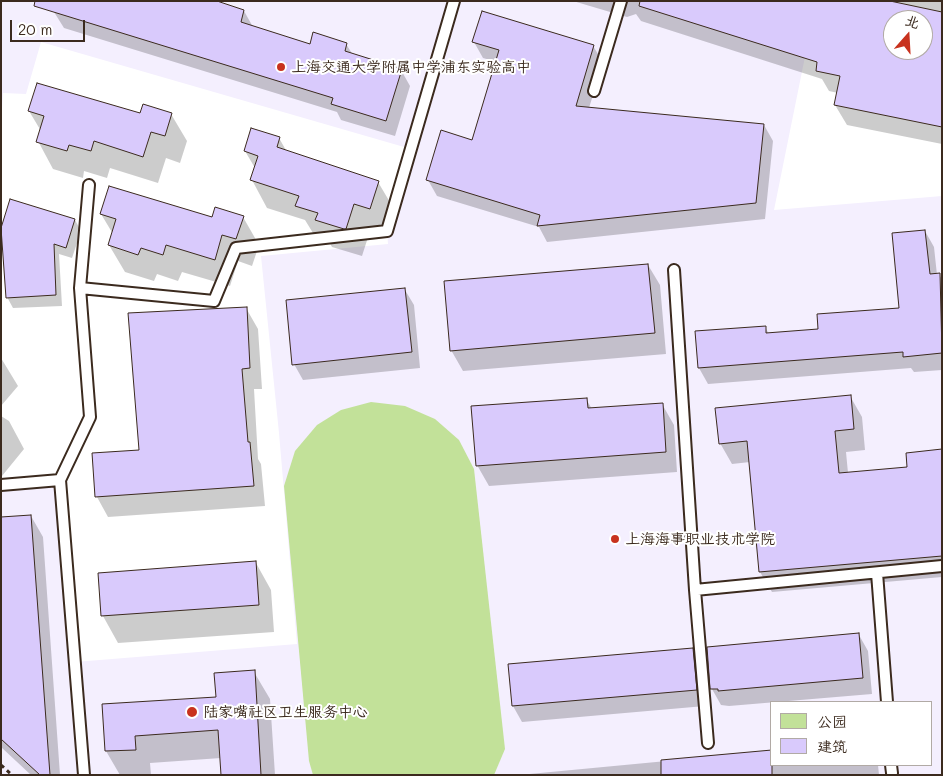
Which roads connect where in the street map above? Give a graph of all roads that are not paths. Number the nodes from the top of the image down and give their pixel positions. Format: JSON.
{"nodes":[{"id":1,"x":454,"y":1,"type":"edge"},
{"id":2,"x":621,"y":1,"type":"edge"},
{"id":3,"x":594,"y":91,"type":"dead end"},
{"id":4,"x":89,"y":185,"type":"dead end"},
{"id":5,"x":674,"y":270,"type":"dead end"},
{"id":6,"x":80,"y":288,"type":"junction"},
{"id":7,"x":60,"y":480,"type":"junction"},
{"id":8,"x":1,"y":485,"type":"edge"},
{"id":9,"x":942,"y":566,"type":"edge"},
{"id":10,"x":877,"y":573,"type":"junction"},
{"id":11,"x":695,"y":590,"type":"junction"},
{"id":12,"x":887,"y":701,"type":"edge"},
{"id":13,"x":708,"y":743,"type":"dead end"},
{"id":14,"x":84,"y":775,"type":"edge"}],
"edges":[{"from":1,"to":6,"type":"lane"},
{"from":2,"to":3,"type":"lane"},
{"from":4,"to":6,"type":"lane"},
{"from":5,"to":11,"type":"lane"},
{"from":6,"to":7,"type":"lane"},
{"from":7,"to":8,"type":"lane"},
{"from":7,"to":14,"type":"lane"},
{"from":9,"to":10,"type":"lane"},
{"from":10,"to":11,"type":"lane"},
{"from":10,"to":12,"type":"lane"},
{"from":11,"to":13,"type":"lane"}]}
